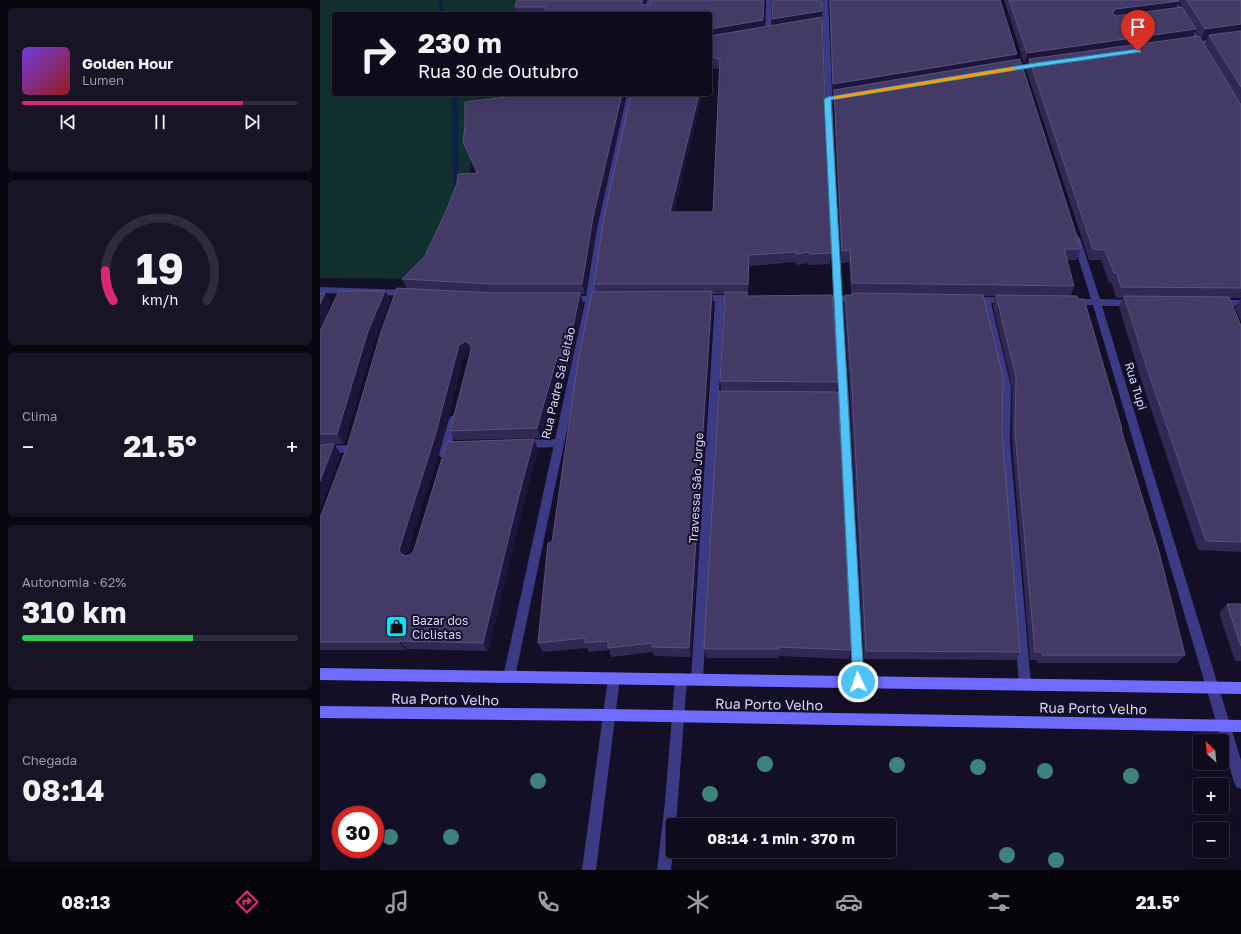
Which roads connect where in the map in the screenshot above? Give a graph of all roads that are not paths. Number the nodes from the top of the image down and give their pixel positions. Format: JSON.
{"nodes":[{"id":1,"x":650,"y":0,"type":"edge"},
{"id":2,"x":769,"y":0,"type":"edge"},
{"id":3,"x":825,"y":0,"type":"edge"},
{"id":4,"x":1173,"y":0,"type":"edge"},
{"id":5,"x":647,"y":12,"type":"edge"},
{"id":6,"x":1182,"y":14,"type":"junction"},
{"id":7,"x":1174,"y":15,"type":"edge"},
{"id":8,"x":775,"y":33,"type":"edge"},
{"id":9,"x":768,"y":34,"type":"junction"},
{"id":10,"x":761,"y":35,"type":"edge"},
{"id":11,"x":1241,"y":37,"type":"edge"},
{"id":12,"x":1199,"y":43,"type":"junction"},
{"id":13,"x":1184,"y":45,"type":"edge"},
{"id":14,"x":1207,"y":57,"type":"edge"},
{"id":15,"x":630,"y":96,"type":"edge"},
{"id":16,"x":1072,"y":227,"type":"edge"},
{"id":17,"x":320,"y":290,"type":"edge"},
{"id":18,"x":414,"y":294,"type":"edge"},
{"id":19,"x":689,"y":298,"type":"edge"},
{"id":20,"x":720,"y":298,"type":"junction"},
{"id":21,"x":743,"y":298,"type":"edge"},
{"id":22,"x":814,"y":298,"type":"edge"},
{"id":23,"x":560,"y":299,"type":"edge"},
{"id":24,"x":590,"y":299,"type":"junction"},
{"id":25,"x":612,"y":299,"type":"edge"},
{"id":26,"x":837,"y":299,"type":"junction"},
{"id":27,"x":868,"y":299,"type":"edge"},
{"id":28,"x":963,"y":300,"type":"edge"},
{"id":29,"x":986,"y":300,"type":"junction"},
{"id":30,"x":1018,"y":301,"type":"edge"},
{"id":31,"x":1066,"y":302,"type":"edge"},
{"id":32,"x":1097,"y":303,"type":"junction"},
{"id":33,"x":1143,"y":303,"type":"edge"},
{"id":34,"x":1212,"y":303,"type":"edge"},
{"id":35,"x":1241,"y":303,"type":"edge"},
{"id":36,"x":456,"y":409,"type":"edge"},
{"id":37,"x":557,"y":443,"type":"junction"},
{"id":38,"x":510,"y":444,"type":"edge"},
{"id":39,"x":320,"y":450,"type":"edge"},
{"id":40,"x":345,"y":460,"type":"edge"},
{"id":41,"x":442,"y":461,"type":"edge"},
{"id":42,"x":321,"y":677,"type":"edge"},
{"id":43,"x":509,"y":677,"type":"junction"},
{"id":44,"x":614,"y":678,"type":"junction"},
{"id":45,"x":681,"y":679,"type":"junction"},
{"id":46,"x":697,"y":679,"type":"junction"},
{"id":47,"x":858,"y":682,"type":"junction"},
{"id":48,"x":1025,"y":684,"type":"junction"},
{"id":49,"x":1212,"y":688,"type":"junction"},
{"id":50,"x":1241,"y":688,"type":"edge"},
{"id":51,"x":320,"y":712,"type":"edge"},
{"id":52,"x":609,"y":715,"type":"junction"},
{"id":53,"x":679,"y":717,"type":"junction"},
{"id":54,"x":1223,"y":725,"type":"junction"},
{"id":55,"x":1241,"y":726,"type":"edge"},
{"id":56,"x":1241,"y":782,"type":"edge"},
{"id":57,"x":589,"y":870,"type":"edge"},
{"id":58,"x":664,"y":870,"type":"edge"}],
"edges":[{"from":1,"to":5,"type":"street"},
{"from":2,"to":9,"type":"street"},
{"from":3,"to":26,"type":"street"},
{"from":4,"to":6,"type":"street"},
{"from":6,"to":7,"type":"street"},
{"from":6,"to":12,"type":"street"},
{"from":8,"to":9,"type":"street"},
{"from":9,"to":10,"type":"street"},
{"from":11,"to":12,"type":"street"},
{"from":12,"to":13,"type":"street"},
{"from":12,"to":14,"type":"street"},
{"from":15,"to":24,"type":"street","name":"Rua Padre Sá Leitão"},
{"from":16,"to":32,"type":"street","name":"Rua Tupi"},
{"from":17,"to":18,"type":"street"},
{"from":19,"to":20,"type":"street"},
{"from":20,"to":21,"type":"street"},
{"from":20,"to":46,"type":"street","name":"Travessa São Jorge"},
{"from":22,"to":26,"type":"street"},
{"from":23,"to":24,"type":"street"},
{"from":24,"to":25,"type":"street"},
{"from":24,"to":37,"type":"street","name":"Rua Padre Sá Leitão"},
{"from":26,"to":27,"type":"street"},
{"from":26,"to":47,"type":"street"},
{"from":28,"to":29,"type":"street"},
{"from":29,"to":30,"type":"street"},
{"from":29,"to":48,"type":"street"},
{"from":31,"to":32,"type":"street"},
{"from":32,"to":33,"type":"street"},
{"from":32,"to":49,"type":"street","name":"Rua Tupi"},
{"from":34,"to":35,"type":"street"},
{"from":36,"to":41,"type":"street"},
{"from":37,"to":38,"type":"street"},
{"from":37,"to":43,"type":"street","name":"Rua Padre Sá Leitão"},
{"from":39,"to":40,"type":"street"},
{"from":42,"to":43,"type":"main road","name":"Rua Porto Velho"},
{"from":43,"to":44,"type":"main road","name":"Rua Porto Velho"},
{"from":44,"to":45,"type":"main road","name":"Rua Porto Velho"},
{"from":44,"to":52,"type":"street"},
{"from":45,"to":46,"type":"main road","name":"Rua Porto Velho"},
{"from":45,"to":53,"type":"street"},
{"from":46,"to":47,"type":"main road","name":"Rua Porto Velho"},
{"from":47,"to":48,"type":"main road","name":"Rua Porto Velho"},
{"from":48,"to":49,"type":"main road","name":"Rua Porto Velho"},
{"from":49,"to":50,"type":"main road","name":"Rua Porto Velho"},
{"from":49,"to":54,"type":"street","name":"Rua Tupi"},
{"from":51,"to":52,"type":"main road","name":"Rua Porto Velho"},
{"from":52,"to":53,"type":"main road","name":"Rua Porto Velho"},
{"from":52,"to":57,"type":"street"},
{"from":53,"to":54,"type":"main road","name":"Rua Porto Velho"},
{"from":53,"to":58,"type":"street"},
{"from":54,"to":55,"type":"main road","name":"Rua Porto Velho"},
{"from":54,"to":56,"type":"street","name":"Rua Tupi"}]}
